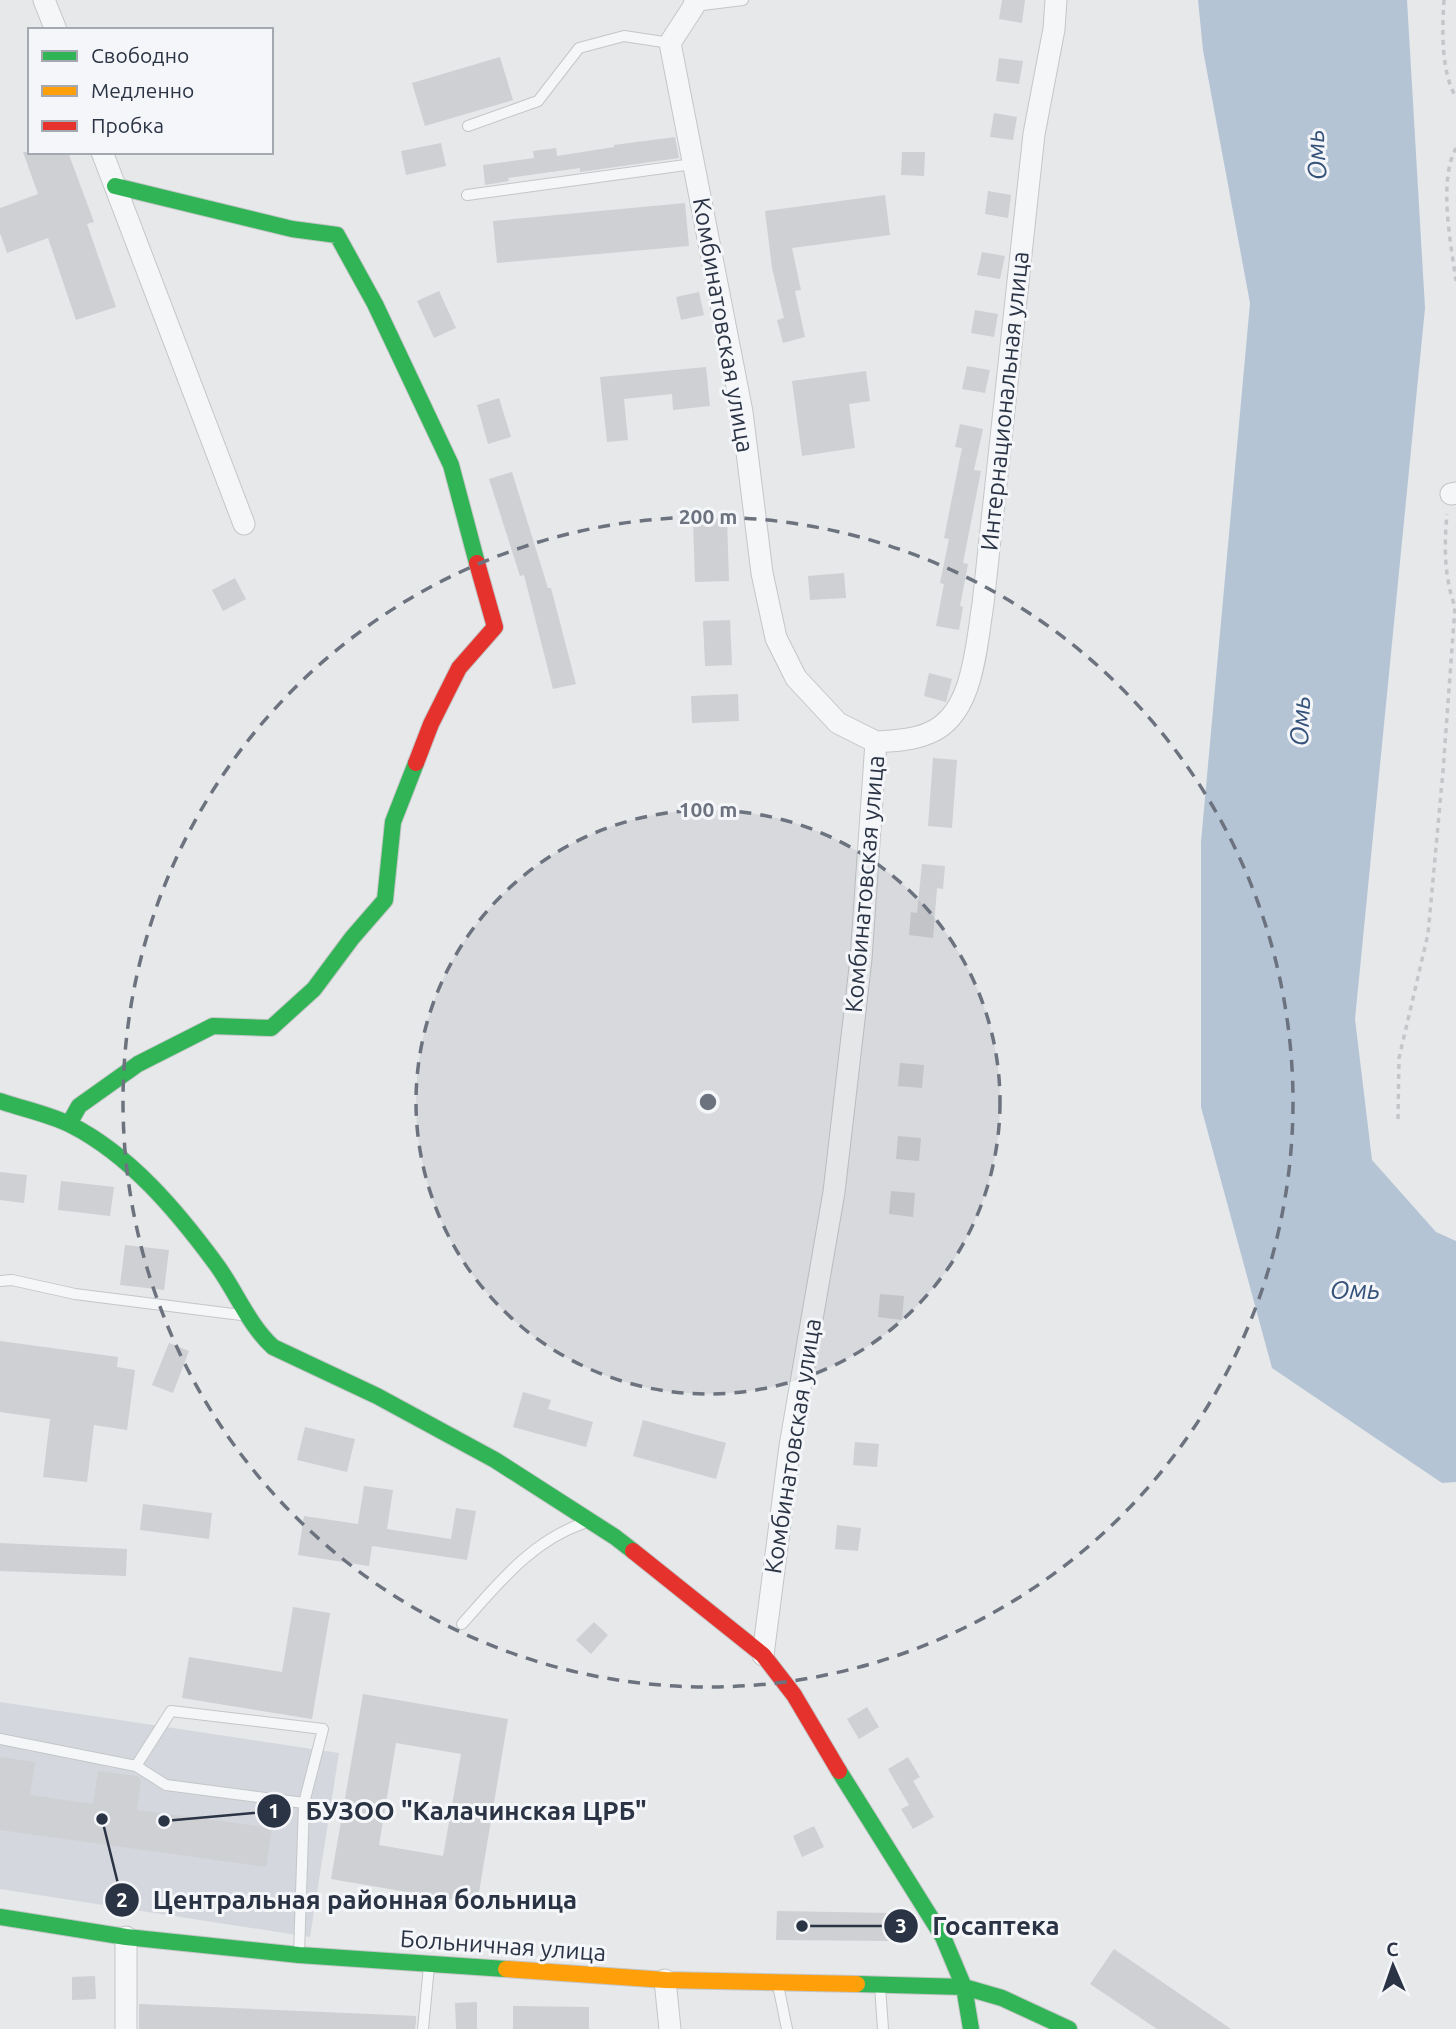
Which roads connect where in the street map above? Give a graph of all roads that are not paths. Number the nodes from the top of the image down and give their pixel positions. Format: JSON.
{"nodes":[{"id":1,"x":44,"y":0,"type":"edge"},
{"id":2,"x":743,"y":0,"type":"edge"},
{"id":3,"x":1056,"y":0,"type":"edge"},
{"id":4,"x":694,"y":3,"type":"edge"},
{"id":5,"x":55,"y":28,"type":"edge"},
{"id":6,"x":670,"y":43,"type":"junction"},
{"id":7,"x":468,"y":126,"type":"dead end"},
{"id":8,"x":103,"y":154,"type":"edge"},
{"id":9,"x":693,"y":164,"type":"junction"},
{"id":10,"x":115,"y":186,"type":"junction"},
{"id":11,"x":467,"y":195,"type":"dead end"},
{"id":12,"x":244,"y":524,"type":"dead end"},
{"id":13,"x":876,"y":743,"type":"junction"},
{"id":14,"x":0,"y":1101,"type":"edge"},
{"id":15,"x":69,"y":1124,"type":"junction"},
{"id":16,"x":0,"y":1281,"type":"edge"},
{"id":17,"x":247,"y":1316,"type":"junction"},
{"id":18,"x":590,"y":1521,"type":"junction"},
{"id":19,"x":462,"y":1624,"type":"dead end"},
{"id":20,"x":762,"y":1656,"type":"junction"},
{"id":21,"x":0,"y":1739,"type":"edge"},
{"id":22,"x":136,"y":1766,"type":"junction"},
{"id":23,"x":304,"y":1803,"type":"junction"},
{"id":24,"x":0,"y":1917,"type":"edge"},
{"id":25,"x":126,"y":1937,"type":"junction"},
{"id":26,"x":299,"y":1955,"type":"junction"},
{"id":27,"x":429,"y":1964,"type":"junction"},
{"id":28,"x":665,"y":1980,"type":"junction"},
{"id":29,"x":777,"y":1982,"type":"junction"},
{"id":30,"x":880,"y":1984,"type":"junction"},
{"id":31,"x":964,"y":1987,"type":"junction"},
{"id":32,"x":126,"y":2029,"type":"edge"},
{"id":33,"x":423,"y":2029,"type":"edge"},
{"id":34,"x":670,"y":2029,"type":"edge"},
{"id":35,"x":787,"y":2029,"type":"edge"},
{"id":36,"x":883,"y":2029,"type":"edge"},
{"id":37,"x":971,"y":2029,"type":"edge"},
{"id":38,"x":1069,"y":2029,"type":"edge"}],
"edges":[{"from":1,"to":5,"type":"street"},
{"from":2,"to":4,"type":"lane"},
{"from":3,"to":13,"type":"street","name":"Интернациональная улица"},
{"from":4,"to":6,"type":"street"},
{"from":6,"to":7,"type":"lane"},
{"from":6,"to":9,"type":"street","name":"Комбинатовская улица"},
{"from":8,"to":10,"type":"street"},
{"from":9,"to":11,"type":"lane"},
{"from":9,"to":13,"type":"street","name":"Комбинатовская улица"},
{"from":10,"to":12,"type":"street"},
{"from":10,"to":15,"type":"street"},
{"from":13,"to":20,"type":"street","name":"Комбинатовская улица"},
{"from":14,"to":15,"type":"street"},
{"from":15,"to":17,"type":"street"},
{"from":16,"to":17,"type":"lane"},
{"from":17,"to":18,"type":"street"},
{"from":18,"to":19,"type":"lane"},
{"from":18,"to":20,"type":"street"},
{"from":20,"to":31,"type":"street"},
{"from":21,"to":22,"type":"lane"},
{"from":22,"to":23,"type":"lane"},
{"from":22,"to":23,"type":"lane"},
{"from":23,"to":26,"type":"lane"},
{"from":24,"to":25,"type":"street","name":"Больничная улица"},
{"from":25,"to":26,"type":"street","name":"Больничная улица"},
{"from":25,"to":32,"type":"street"},
{"from":26,"to":27,"type":"street","name":"Больничная улица"},
{"from":27,"to":28,"type":"street","name":"Больничная улица"},
{"from":27,"to":33,"type":"lane"},
{"from":28,"to":29,"type":"street","name":"Больничная улица"},
{"from":28,"to":34,"type":"street"},
{"from":29,"to":30,"type":"street","name":"Больничная улица"},
{"from":29,"to":35,"type":"lane"},
{"from":30,"to":31,"type":"street","name":"Больничная улица"},
{"from":30,"to":36,"type":"lane"},
{"from":31,"to":37,"type":"street"},
{"from":31,"to":38,"type":"street","name":"Больничная улица"}]}
